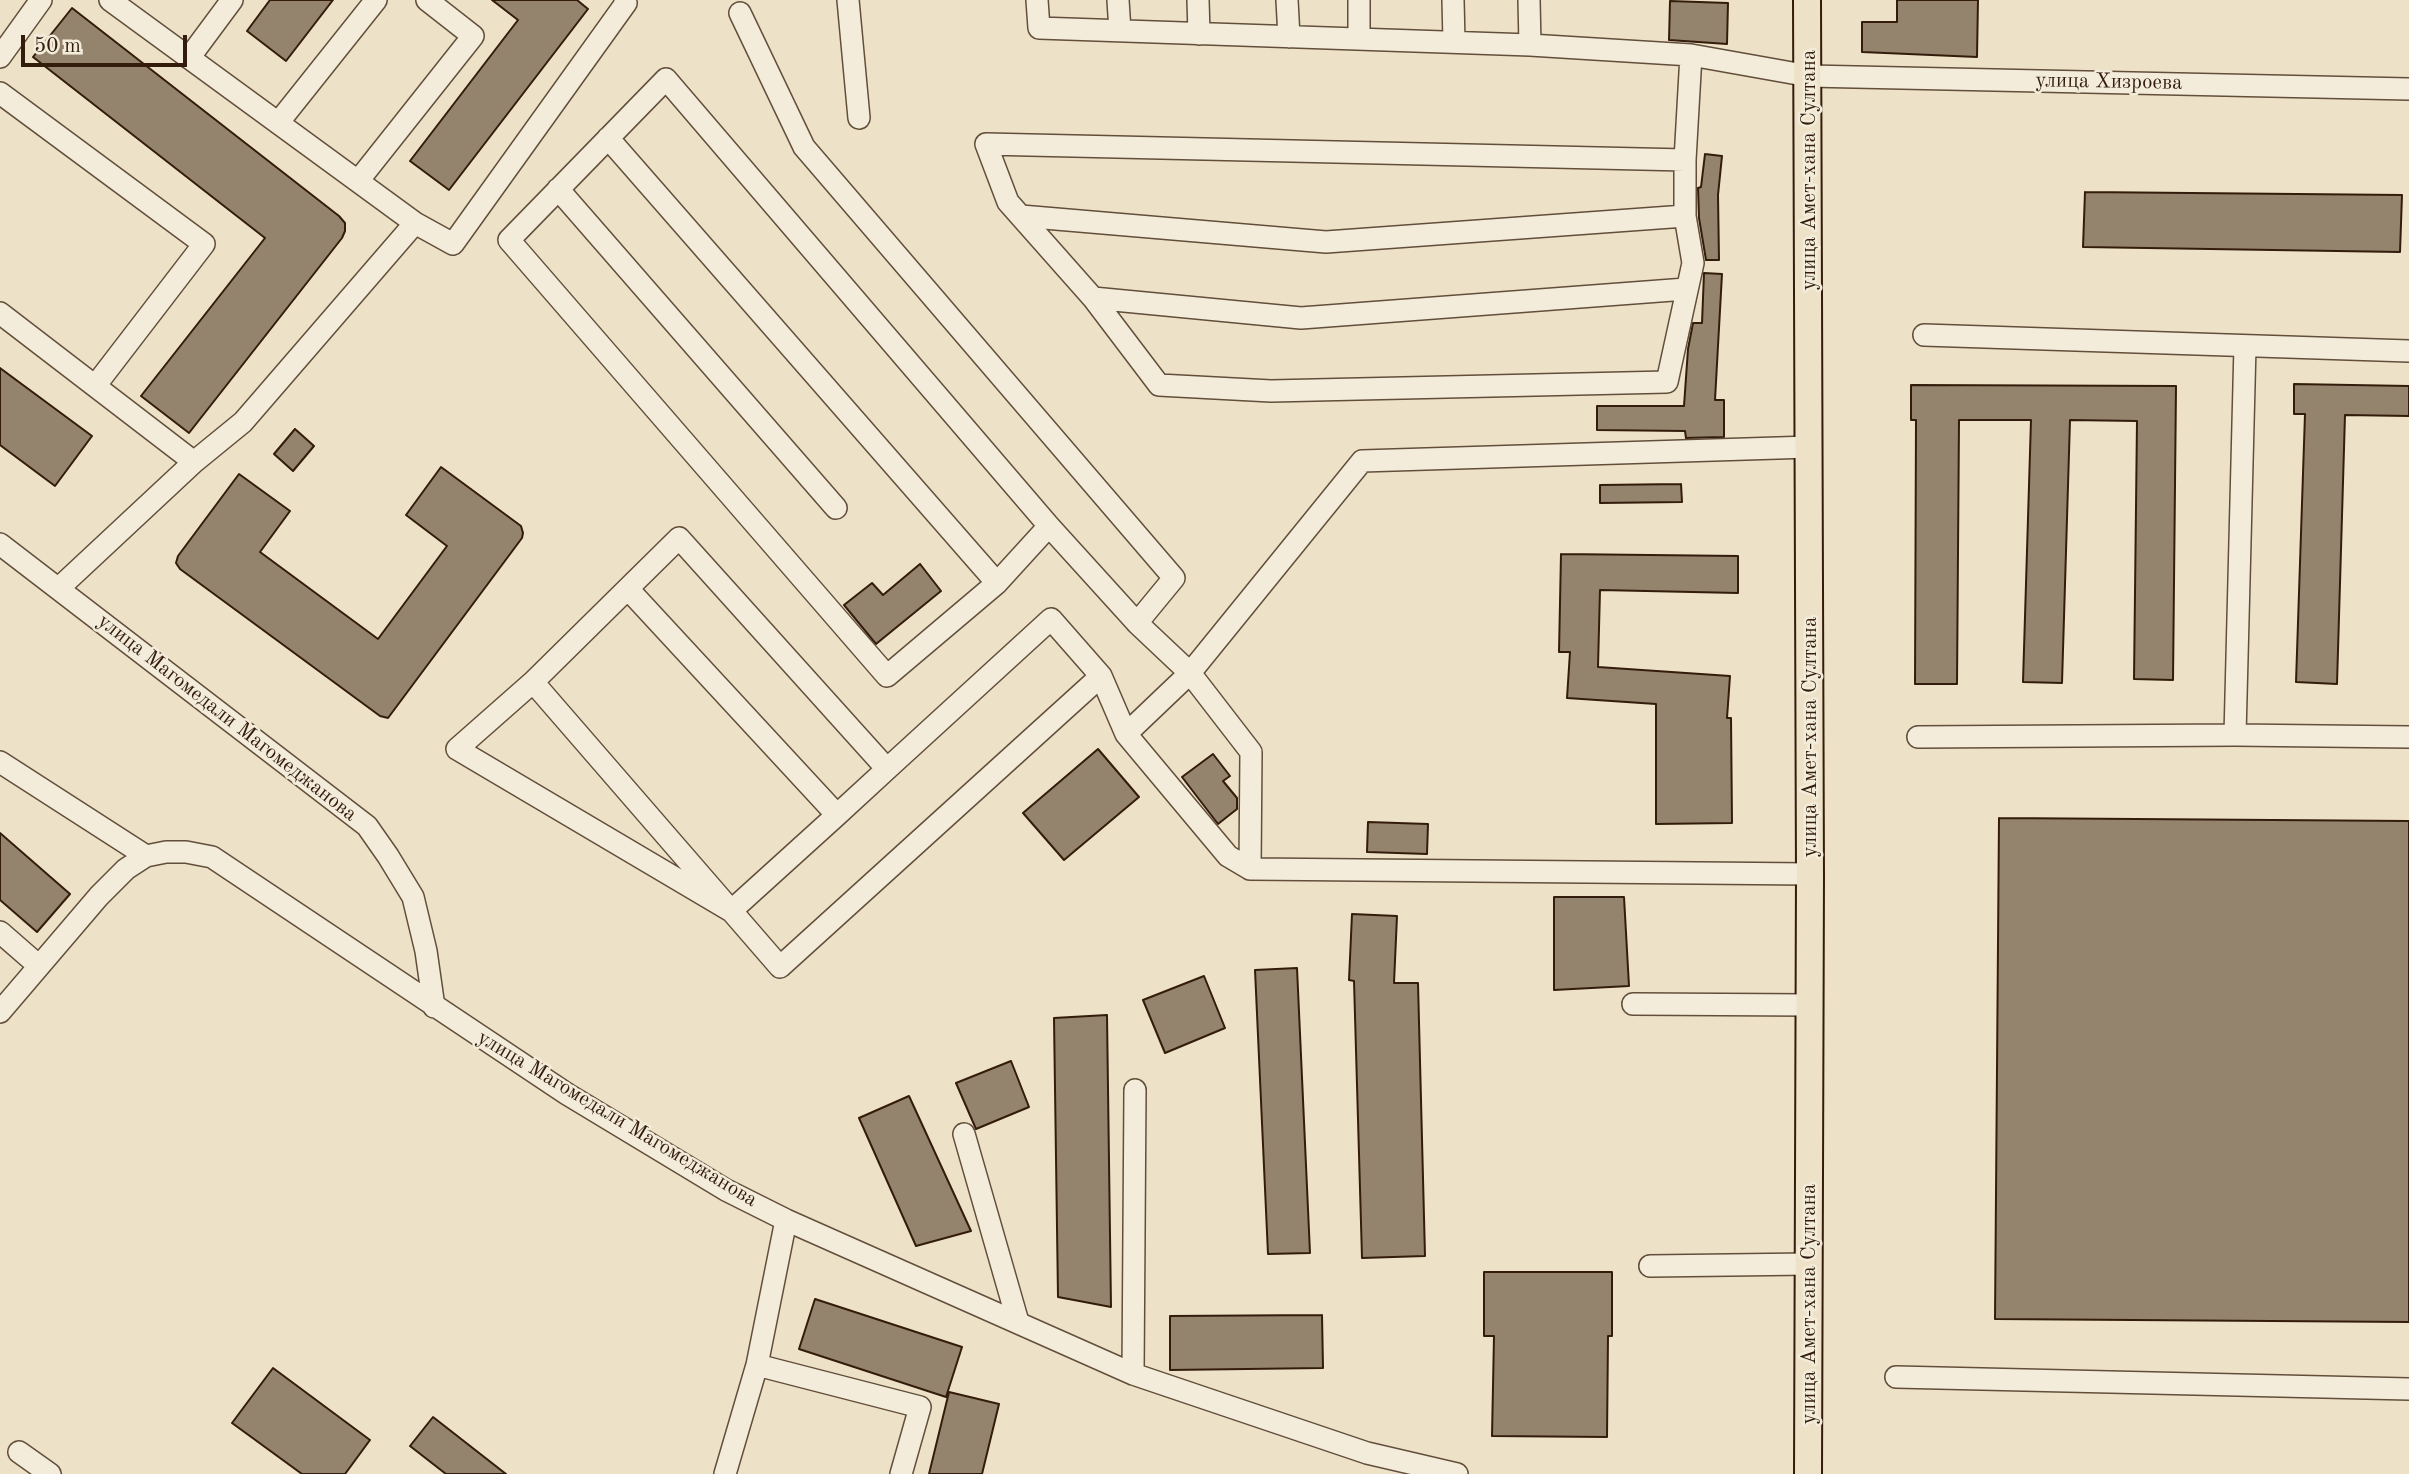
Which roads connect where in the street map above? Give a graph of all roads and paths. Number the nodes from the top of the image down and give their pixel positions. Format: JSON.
{"nodes":[{"id":1,"x":41,"y":0,"type":"edge"},
{"id":2,"x":110,"y":0,"type":"edge"},
{"id":3,"x":232,"y":0,"type":"edge"},
{"id":4,"x":376,"y":0,"type":"edge"},
{"id":5,"x":428,"y":0,"type":"edge"},
{"id":6,"x":625,"y":0,"type":"edge"},
{"id":7,"x":848,"y":0,"type":"edge"},
{"id":8,"x":1037,"y":0,"type":"edge"},
{"id":9,"x":1118,"y":0,"type":"edge"},
{"id":10,"x":1198,"y":0,"type":"edge"},
{"id":11,"x":1287,"y":0,"type":"edge"},
{"id":12,"x":1359,"y":0,"type":"edge"},
{"id":13,"x":1453,"y":0,"type":"edge"},
{"id":14,"x":1529,"y":0,"type":"edge"},
{"id":15,"x":1807,"y":0,"type":"edge"},
{"id":16,"x":740,"y":13,"type":"dead end"},
{"id":17,"x":1120,"y":31,"type":"junction"},
{"id":18,"x":1199,"y":34,"type":"junction"},
{"id":19,"x":1289,"y":37,"type":"junction"},
{"id":20,"x":1359,"y":39,"type":"junction"},
{"id":21,"x":1454,"y":42,"type":"junction"},
{"id":22,"x":1530,"y":45,"type":"junction"},
{"id":23,"x":1690,"y":55,"type":"junction"},
{"id":24,"x":0,"y":57,"type":"edge"},
{"id":25,"x":188,"y":58,"type":"junction"},
{"id":26,"x":1809,"y":76,"type":"junction"},
{"id":27,"x":2409,"y":89,"type":"edge"},
{"id":28,"x":0,"y":93,"type":"edge"},
{"id":29,"x":859,"y":118,"type":"dead end"},
{"id":30,"x":278,"y":123,"type":"junction"},
{"id":31,"x":608,"y":138,"type":"junction"},
{"id":32,"x":1685,"y":160,"type":"junction"},
{"id":33,"x":358,"y":181,"type":"junction"},
{"id":34,"x":558,"y":189,"type":"junction"},
{"id":35,"x":1021,"y":216,"type":"junction"},
{"id":36,"x":1685,"y":216,"type":"junction"},
{"id":37,"x":415,"y":223,"type":"junction"},
{"id":38,"x":1686,"y":289,"type":"junction"},
{"id":39,"x":1093,"y":298,"type":"junction"},
{"id":40,"x":0,"y":313,"type":"edge"},
{"id":41,"x":1924,"y":335,"type":"dead end"},
{"id":42,"x":2245,"y":346,"type":"junction"},
{"id":43,"x":2409,"y":351,"type":"edge"},
{"id":44,"x":95,"y":386,"type":"junction"},
{"id":45,"x":1810,"y":447,"type":"junction"},
{"id":46,"x":194,"y":461,"type":"junction"},
{"id":47,"x":835,"y":508,"type":"dead end"},
{"id":48,"x":1049,"y":526,"type":"junction"},
{"id":49,"x":0,"y":544,"type":"edge"},
{"id":50,"x":997,"y":583,"type":"junction"},
{"id":51,"x":59,"y":588,"type":"junction"},
{"id":52,"x":628,"y":589,"type":"junction"},
{"id":53,"x":1137,"y":622,"type":"junction"},
{"id":54,"x":1190,"y":673,"type":"junction"},
{"id":55,"x":1101,"y":676,"type":"junction"},
{"id":56,"x":533,"y":682,"type":"junction"},
{"id":57,"x":1126,"y":734,"type":"junction"},
{"id":58,"x":2235,"y":735,"type":"junction"},
{"id":59,"x":1918,"y":737,"type":"dead end"},
{"id":60,"x":2409,"y":737,"type":"edge"},
{"id":61,"x":0,"y":762,"type":"edge"},
{"id":62,"x":887,"y":769,"type":"junction"},
{"id":63,"x":836,"y":815,"type":"junction"},
{"id":64,"x":146,"y":856,"type":"junction"},
{"id":65,"x":1250,"y":869,"type":"junction"},
{"id":66,"x":1810,"y":874,"type":"junction"},
{"id":67,"x":731,"y":911,"type":"junction"},
{"id":68,"x":0,"y":932,"type":"edge"},
{"id":69,"x":39,"y":966,"type":"junction"},
{"id":70,"x":1633,"y":1004,"type":"dead end"},
{"id":71,"x":1810,"y":1005,"type":"junction"},
{"id":72,"x":433,"y":1007,"type":"junction"},
{"id":73,"x":0,"y":1012,"type":"edge"},
{"id":74,"x":1135,"y":1090,"type":"dead end"},
{"id":75,"x":964,"y":1134,"type":"dead end"},
{"id":76,"x":786,"y":1220,"type":"junction"},
{"id":77,"x":1809,"y":1264,"type":"junction"},
{"id":78,"x":1650,"y":1266,"type":"dead end"},
{"id":79,"x":1018,"y":1322,"type":"junction"},
{"id":80,"x":757,"y":1366,"type":"junction"},
{"id":81,"x":1133,"y":1374,"type":"junction"},
{"id":82,"x":1896,"y":1377,"type":"dead end"},
{"id":83,"x":2409,"y":1389,"type":"edge"},
{"id":84,"x":19,"y":1451,"type":"dead end"},
{"id":85,"x":1366,"y":1463,"type":"edge"},
{"id":86,"x":50,"y":1474,"type":"edge"},
{"id":87,"x":725,"y":1474,"type":"edge"},
{"id":88,"x":901,"y":1474,"type":"edge"},
{"id":89,"x":1457,"y":1474,"type":"edge"},
{"id":90,"x":1808,"y":1474,"type":"edge"}],
"edges":[{"from":1,"to":24,"type":"street"},
{"from":2,"to":25,"type":"street"},
{"from":3,"to":25,"type":"street"},
{"from":4,"to":30,"type":"street"},
{"from":5,"to":33,"type":"street"},
{"from":6,"to":37,"type":"street"},
{"from":7,"to":29,"type":"street"},
{"from":8,"to":17,"type":"street","name":"улица Хизроева"},
{"from":9,"to":17,"type":"street"},
{"from":10,"to":18,"type":"street"},
{"from":11,"to":19,"type":"street"},
{"from":12,"to":20,"type":"street"},
{"from":13,"to":21,"type":"street"},
{"from":14,"to":22,"type":"street"},
{"from":15,"to":26,"type":"main road","name":"улица Амет-хана Султана"},
{"from":16,"to":53,"type":"street"},
{"from":17,"to":18,"type":"street","name":"улица Хизроева"},
{"from":18,"to":19,"type":"street","name":"улица Хизроева"},
{"from":19,"to":20,"type":"street","name":"улица Хизроева"},
{"from":20,"to":21,"type":"street","name":"улица Хизроева"},
{"from":21,"to":22,"type":"street","name":"улица Хизроева"},
{"from":22,"to":23,"type":"street","name":"улица Хизроева"},
{"from":23,"to":26,"type":"street","name":"улица Хизроева"},
{"from":23,"to":32,"type":"street"},
{"from":25,"to":30,"type":"street"},
{"from":26,"to":27,"type":"street","name":"улица Хизроева"},
{"from":26,"to":45,"type":"main road","name":"улица Амет-хана Султана"},
{"from":28,"to":44,"type":"street"},
{"from":30,"to":33,"type":"street"},
{"from":31,"to":34,"type":"street"},
{"from":31,"to":48,"type":"street"},
{"from":31,"to":50,"type":"street"},
{"from":32,"to":35,"type":"street"},
{"from":32,"to":36,"type":"street"},
{"from":33,"to":37,"type":"street"},
{"from":34,"to":47,"type":"street"},
{"from":34,"to":50,"type":"street"},
{"from":35,"to":36,"type":"street"},
{"from":35,"to":39,"type":"street"},
{"from":36,"to":38,"type":"street"},
{"from":37,"to":46,"type":"street"},
{"from":38,"to":39,"type":"street"},
{"from":38,"to":39,"type":"street"},
{"from":40,"to":44,"type":"street"},
{"from":41,"to":42,"type":"street"},
{"from":42,"to":43,"type":"street"},
{"from":42,"to":58,"type":"street"},
{"from":44,"to":46,"type":"street"},
{"from":45,"to":54,"type":"street"},
{"from":45,"to":66,"type":"main road","name":"улица Амет-хана Султана"},
{"from":46,"to":51,"type":"street"},
{"from":48,"to":50,"type":"street"},
{"from":48,"to":53,"type":"street"},
{"from":49,"to":51,"type":"street","name":"улица Магомедали Магомеджановa"},
{"from":51,"to":72,"type":"street","name":"улица Магомедали Магомеджановa"},
{"from":52,"to":56,"type":"street"},
{"from":52,"to":62,"type":"street"},
{"from":52,"to":63,"type":"street"},
{"from":53,"to":54,"type":"street"},
{"from":54,"to":57,"type":"street"},
{"from":54,"to":65,"type":"street"},
{"from":55,"to":57,"type":"street"},
{"from":55,"to":62,"type":"street"},
{"from":55,"to":67,"type":"street"},
{"from":56,"to":67,"type":"street"},
{"from":56,"to":67,"type":"street"},
{"from":57,"to":65,"type":"street"},
{"from":58,"to":59,"type":"street"},
{"from":58,"to":60,"type":"street"},
{"from":61,"to":64,"type":"street"},
{"from":62,"to":63,"type":"street"},
{"from":63,"to":67,"type":"street"},
{"from":64,"to":69,"type":"street"},
{"from":64,"to":72,"type":"street"},
{"from":65,"to":66,"type":"street"},
{"from":66,"to":71,"type":"main road","name":"улица Амет-хана Султана"},
{"from":68,"to":69,"type":"street"},
{"from":69,"to":73,"type":"street"},
{"from":70,"to":71,"type":"street"},
{"from":71,"to":77,"type":"main road","name":"улица Амет-хана Султана"},
{"from":72,"to":76,"type":"street","name":"улица Магомедали Магомеджановa"},
{"from":74,"to":81,"type":"street"},
{"from":75,"to":79,"type":"street"},
{"from":76,"to":79,"type":"street","name":"улица Магомедали Магомеджановa"},
{"from":76,"to":80,"type":"street"},
{"from":77,"to":78,"type":"street"},
{"from":77,"to":90,"type":"main road","name":"улица Амет-хана Султана"},
{"from":79,"to":81,"type":"street","name":"улица Магомедали Магомеджановa"},
{"from":80,"to":87,"type":"street"},
{"from":80,"to":88,"type":"street"},
{"from":81,"to":85,"type":"street","name":"улица Магомедали Магомеджановa"},
{"from":82,"to":83,"type":"street"},
{"from":84,"to":86,"type":"street"},
{"from":85,"to":89,"type":"street","name":"улица Магомедали Магомеджановa"}]}
